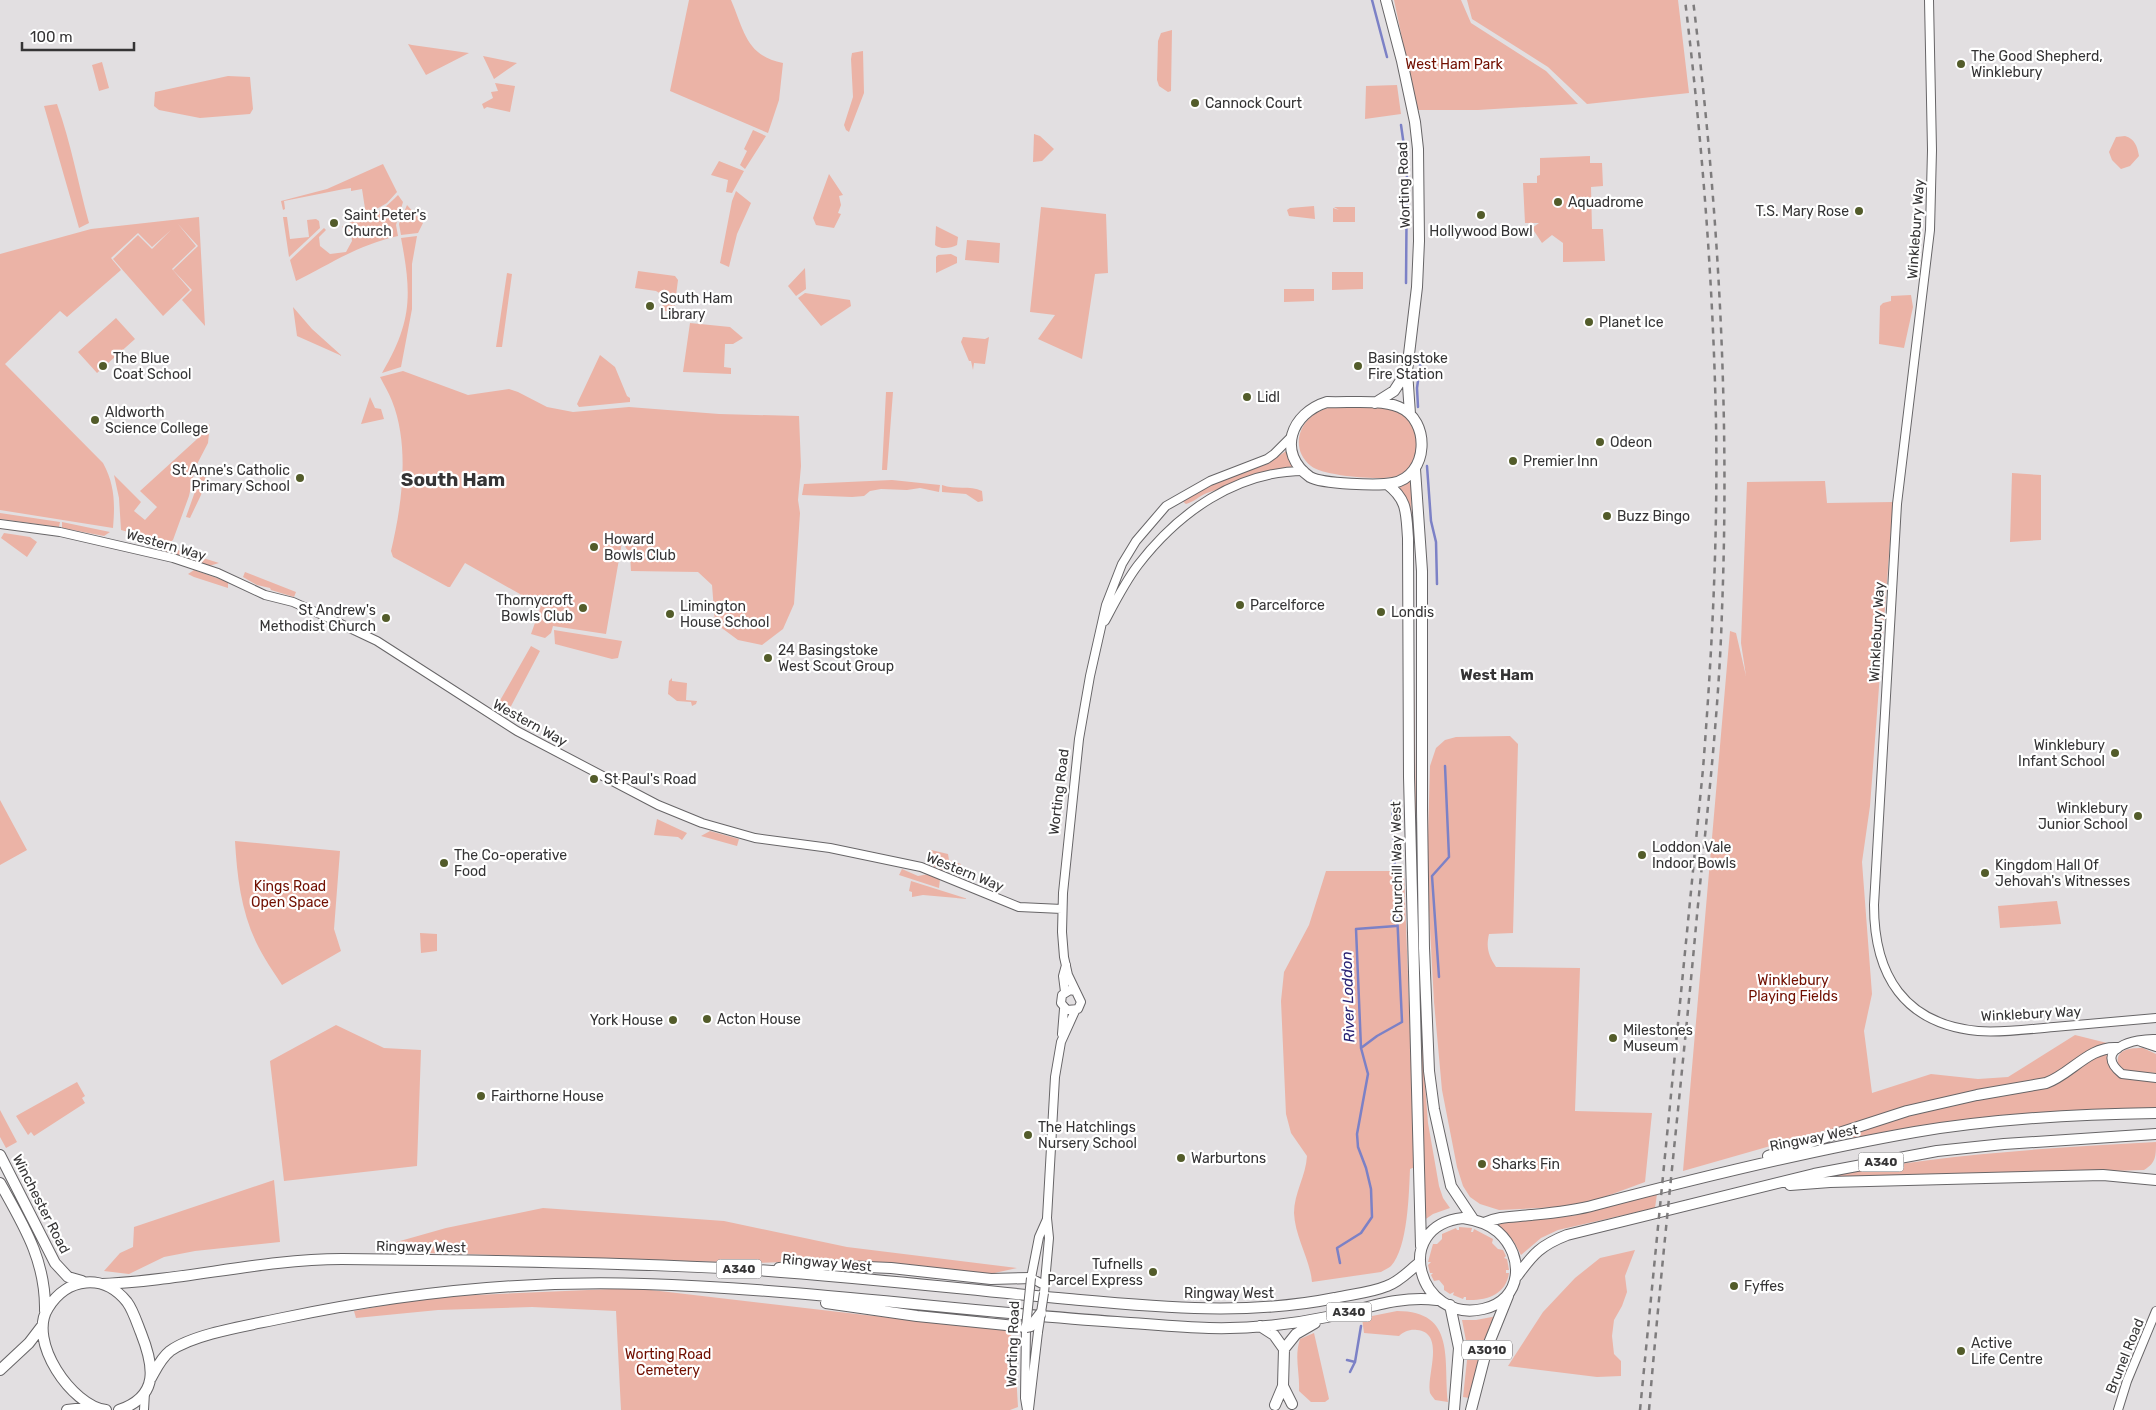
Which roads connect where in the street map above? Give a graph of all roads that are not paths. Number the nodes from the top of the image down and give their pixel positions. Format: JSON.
{"nodes":[{"id":1,"x":1386,"y":0,"type":"edge"},
{"id":2,"x":1929,"y":0,"type":"edge"},
{"id":3,"x":1407,"y":371,"type":"junction"},
{"id":4,"x":1374,"y":403,"type":"junction"},
{"id":5,"x":1410,"y":414,"type":"junction"},
{"id":6,"x":1292,"y":435,"type":"junction"},
{"id":7,"x":1415,"y":469,"type":"junction"},
{"id":8,"x":1304,"y":470,"type":"junction"},
{"id":9,"x":1387,"y":484,"type":"junction"},
{"id":10,"x":0,"y":524,"type":"edge"},
{"id":11,"x":1102,"y":625,"type":"junction"},
{"id":12,"x":1062,"y":909,"type":"junction"},
{"id":13,"x":1066,"y":963,"type":"junction"},
{"id":14,"x":1076,"y":991,"type":"junction"},
{"id":15,"x":1065,"y":992,"type":"junction"},
{"id":16,"x":1064,"y":1009,"type":"junction"},
{"id":17,"x":1074,"y":1010,"type":"junction"},
{"id":18,"x":2156,"y":1018,"type":"edge"},
{"id":19,"x":2156,"y":1039,"type":"edge"},
{"id":20,"x":2137,"y":1041,"type":"junction"},
{"id":21,"x":1061,"y":1042,"type":"junction"},
{"id":22,"x":2156,"y":1047,"type":"edge"},
{"id":23,"x":2117,"y":1048,"type":"junction"},
{"id":24,"x":2156,"y":1078,"type":"edge"},
{"id":25,"x":2156,"y":1113,"type":"edge"},
{"id":26,"x":2156,"y":1134,"type":"edge"},
{"id":27,"x":0,"y":1155,"type":"edge"},
{"id":28,"x":2153,"y":1177,"type":"edge"},
{"id":29,"x":1703,"y":1178,"type":"junction"},
{"id":30,"x":0,"y":1183,"type":"edge"},
{"id":31,"x":1762,"y":1187,"type":"junction"},
{"id":32,"x":1047,"y":1218,"type":"junction"},
{"id":33,"x":1479,"y":1221,"type":"junction"},
{"id":34,"x":1421,"y":1246,"type":"junction"},
{"id":35,"x":1419,"y":1263,"type":"junction"},
{"id":36,"x":746,"y":1270,"type":"junction"},
{"id":37,"x":1516,"y":1276,"type":"junction"},
{"id":38,"x":1030,"y":1278,"type":"junction"},
{"id":39,"x":82,"y":1281,"type":"junction"},
{"id":40,"x":102,"y":1284,"type":"junction"},
{"id":41,"x":1044,"y":1285,"type":"junction"},
{"id":42,"x":742,"y":1290,"type":"junction"},
{"id":43,"x":1509,"y":1293,"type":"junction"},
{"id":44,"x":1437,"y":1300,"type":"junction"},
{"id":45,"x":1450,"y":1305,"type":"junction"},
{"id":46,"x":45,"y":1311,"type":"junction"},
{"id":47,"x":2156,"y":1311,"type":"edge"},
{"id":48,"x":1041,"y":1313,"type":"junction"},
{"id":49,"x":1325,"y":1317,"type":"junction"},
{"id":50,"x":42,"y":1326,"type":"junction"},
{"id":51,"x":1026,"y":1326,"type":"junction"},
{"id":52,"x":1260,"y":1326,"type":"junction"},
{"id":53,"x":1284,"y":1349,"type":"junction"},
{"id":54,"x":0,"y":1370,"type":"edge"},
{"id":55,"x":152,"y":1378,"type":"junction"},
{"id":56,"x":1283,"y":1386,"type":"junction"},
{"id":57,"x":145,"y":1392,"type":"junction"},
{"id":58,"x":1292,"y":1404,"type":"dead end"},
{"id":59,"x":1275,"y":1405,"type":"dead end"},
{"id":60,"x":94,"y":1407,"type":"junction"},
{"id":61,"x":67,"y":1410,"type":"edge"},
{"id":62,"x":106,"y":1410,"type":"edge"},
{"id":63,"x":119,"y":1410,"type":"edge"},
{"id":64,"x":144,"y":1410,"type":"edge"},
{"id":65,"x":1028,"y":1410,"type":"edge"},
{"id":66,"x":1454,"y":1410,"type":"edge"},
{"id":67,"x":1471,"y":1410,"type":"edge"},
{"id":68,"x":2118,"y":1410,"type":"edge"}],
"edges":[{"from":1,"to":3,"type":"main road","name":"Worting Road"},
{"from":2,"to":18,"type":"street","name":"Winklebury Way"},
{"from":3,"to":4,"type":"main road","name":"Worting Road"},
{"from":3,"to":5,"type":"main road","name":"Worting Road"},
{"from":4,"to":5,"type":"main road"},
{"from":4,"to":6,"type":"main road"},
{"from":5,"to":7,"type":"main road"},
{"from":6,"to":8,"type":"main road"},
{"from":6,"to":11,"type":"street","name":"Worting Road"},
{"from":7,"to":9,"type":"main road"},
{"from":7,"to":33,"type":"main road","name":"Churchill Way West"},
{"from":8,"to":9,"type":"main road"},
{"from":8,"to":11,"type":"street","name":"Worting Road"},
{"from":9,"to":34,"type":"main road","name":"Churchill Way West"},
{"from":10,"to":12,"type":"street","name":"Western Way"},
{"from":11,"to":12,"type":"street","name":"Worting Road"},
{"from":12,"to":13,"type":"street","name":"Worting Road"},
{"from":13,"to":14,"type":"street","name":"Worting Road"},
{"from":13,"to":15,"type":"street","name":"Worting Road"},
{"from":14,"to":15,"type":"street"},
{"from":14,"to":17,"type":"street"},
{"from":15,"to":16,"type":"street"},
{"from":16,"to":17,"type":"street"},
{"from":16,"to":21,"type":"street","name":"Worting Road"},
{"from":17,"to":21,"type":"street","name":"Worting Road"},
{"from":19,"to":20,"type":"street"},
{"from":20,"to":22,"type":"street"},
{"from":20,"to":23,"type":"street"},
{"from":21,"to":32,"type":"street","name":"Worting Road"},
{"from":23,"to":24,"type":"street"},
{"from":23,"to":29,"type":"main road"},
{"from":25,"to":29,"type":"main road","name":"Ringway West","number":"A340"},
{"from":26,"to":31,"type":"main road","number":"A340"},
{"from":27,"to":39,"type":"main road","name":"Winchester Road"},
{"from":28,"to":31,"type":"main road"},
{"from":29,"to":33,"type":"main road","name":"Ringway West","number":"A340"},
{"from":30,"to":46,"type":"main road","name":"Winchester Road"},
{"from":31,"to":37,"type":"main road","number":"A340"},
{"from":32,"to":38,"type":"street","name":"Worting Road"},
{"from":32,"to":41,"type":"street","name":"Worting Road"},
{"from":33,"to":34,"type":"main road"},
{"from":33,"to":37,"type":"main road"},
{"from":34,"to":35,"type":"main road"},
{"from":35,"to":36,"type":"main road","name":"Ringway West","number":"A340"},
{"from":35,"to":44,"type":"main road"},
{"from":36,"to":38,"type":"main road"},
{"from":36,"to":40,"type":"main road","name":"Ringway West","number":"A340"},
{"from":37,"to":43,"type":"main road"},
{"from":38,"to":41,"type":"street"},
{"from":38,"to":51,"type":"street","name":"Worting Road","bridge":true},
{"from":39,"to":40,"type":"main road"},
{"from":39,"to":46,"type":"main road"},
{"from":40,"to":55,"type":"main road"},
{"from":41,"to":48,"type":"street","name":"Worting Road","bridge":true},
{"from":42,"to":51,"type":"main road"},
{"from":42,"to":52,"type":"main road","number":"A340"},
{"from":42,"to":55,"type":"main road","number":"A340"},
{"from":43,"to":45,"type":"main road"},
{"from":43,"to":67,"type":"main road","number":"A3010"},
{"from":44,"to":45,"type":"main road"},
{"from":44,"to":49,"type":"main road","number":"A340"},
{"from":45,"to":66,"type":"main road","number":"A3010"},
{"from":46,"to":50,"type":"main road","name":"Winchester Road"},
{"from":47,"to":68,"type":"street","name":"Brunel Road"},
{"from":48,"to":51,"type":"main road","bridge":true},
{"from":48,"to":65,"type":"street","name":"Worting Road","bridge":true},
{"from":49,"to":52,"type":"main road","number":"A340"},
{"from":49,"to":53,"type":"main road"},
{"from":50,"to":54,"type":"main road"},
{"from":50,"to":60,"type":"main road"},
{"from":51,"to":65,"type":"street","name":"Worting Road"},
{"from":52,"to":53,"type":"main road"},
{"from":53,"to":56,"type":"main road"},
{"from":55,"to":57,"type":"main road"},
{"from":56,"to":58,"type":"main road"},
{"from":56,"to":59,"type":"main road"},
{"from":57,"to":63,"type":"main road"},
{"from":57,"to":64,"type":"street"},
{"from":60,"to":61,"type":"main road"},
{"from":60,"to":62,"type":"main road"}]}
